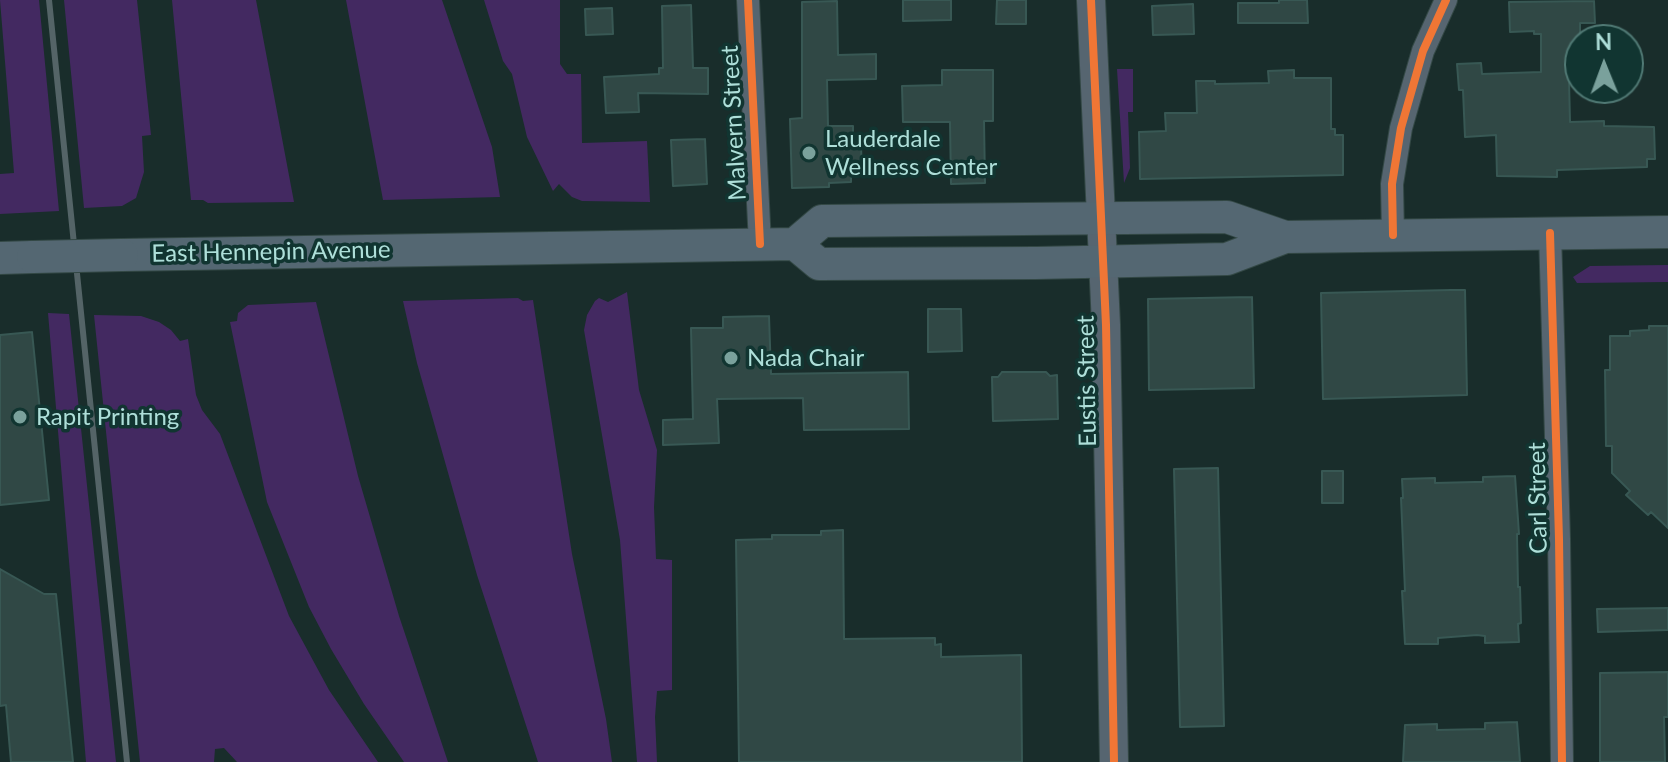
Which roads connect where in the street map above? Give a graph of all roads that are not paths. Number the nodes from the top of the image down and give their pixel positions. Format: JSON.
{"nodes":[{"id":1,"x":748,"y":0,"type":"edge"},
{"id":2,"x":1091,"y":0,"type":"edge"},
{"id":3,"x":1446,"y":0,"type":"edge"},
{"id":4,"x":1102,"y":218,"type":"junction"},
{"id":5,"x":1668,"y":232,"type":"edge"},
{"id":6,"x":1550,"y":233,"type":"junction"},
{"id":7,"x":1393,"y":235,"type":"junction"},
{"id":8,"x":1285,"y":237,"type":"junction"},
{"id":9,"x":760,"y":244,"type":"junction"},
{"id":10,"x":795,"y":244,"type":"junction"},
{"id":11,"x":0,"y":258,"type":"edge"},
{"id":12,"x":1104,"y":261,"type":"junction"},
{"id":13,"x":1114,"y":762,"type":"edge"},
{"id":14,"x":1562,"y":762,"type":"edge"}],
"edges":[{"from":1,"to":9,"type":"street","name":"Malvern Street"},
{"from":2,"to":4,"type":"street","name":"Eustis Street"},
{"from":3,"to":7,"type":"street"},
{"from":4,"to":8,"type":"main road"},
{"from":4,"to":10,"type":"main road"},
{"from":4,"to":12,"type":"street","name":"Eustis Street"},
{"from":5,"to":6,"type":"main road"},
{"from":6,"to":7,"type":"main road"},
{"from":6,"to":14,"type":"street","name":"Carl Street"},
{"from":7,"to":8,"type":"main road"},
{"from":8,"to":12,"type":"main road"},
{"from":9,"to":10,"type":"main road","name":"East Hennepin Avenue"},
{"from":9,"to":11,"type":"main road","name":"East Hennepin Avenue","bridge":true},
{"from":10,"to":12,"type":"main road"},
{"from":12,"to":13,"type":"street","name":"Eustis Street"}]}
